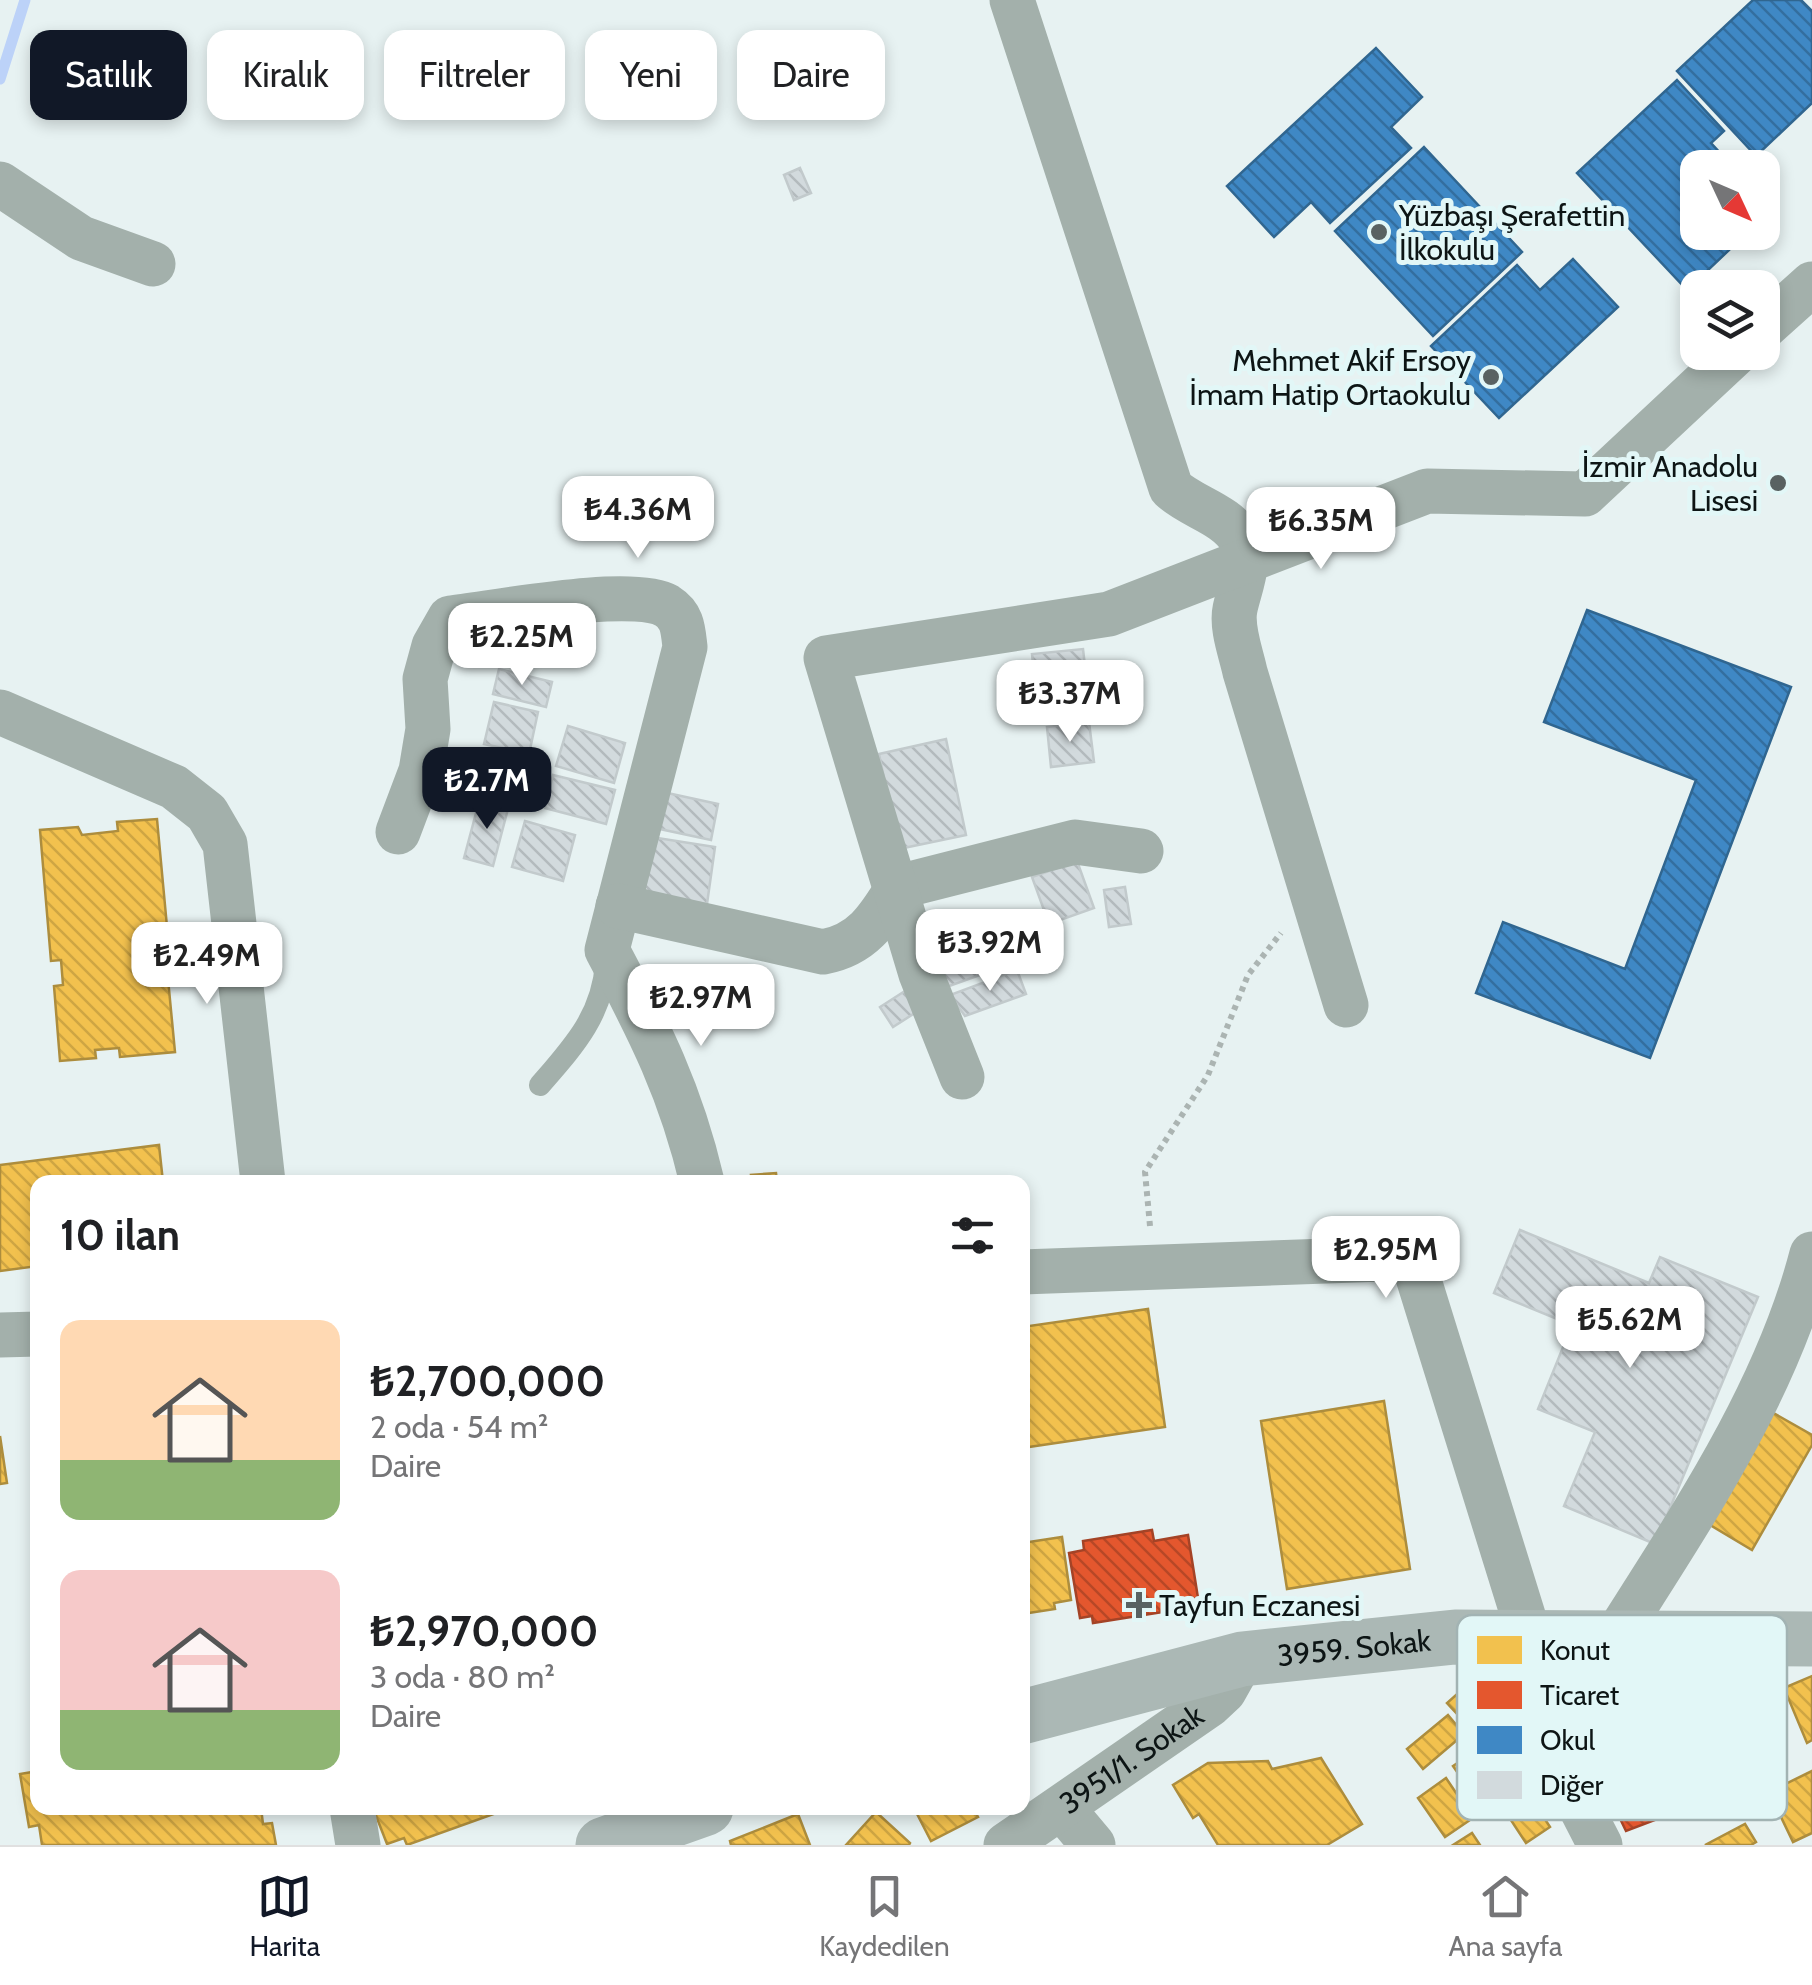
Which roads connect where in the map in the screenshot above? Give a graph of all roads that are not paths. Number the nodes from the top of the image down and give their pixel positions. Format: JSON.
{"nodes":[{"id":1,"x":1012,"y":0,"type":"edge"},
{"id":2,"x":0,"y":184,"type":"edge"},
{"id":3,"x":153,"y":264,"type":"dead end"},
{"id":4,"x":1812,"y":284,"type":"edge"},
{"id":5,"x":1780,"y":313,"type":"edge"},
{"id":6,"x":1718,"y":370,"type":"edge"},
{"id":7,"x":1246,"y":561,"type":"junction"},
{"id":8,"x":0,"y":712,"type":"edge"},
{"id":9,"x":398,"y":832,"type":"dead end"},
{"id":10,"x":1140,"y":851,"type":"dead end"},
{"id":11,"x":898,"y":887,"type":"junction"},
{"id":12,"x":618,"y":906,"type":"junction"},
{"id":13,"x":607,"y":950,"type":"junction"},
{"id":14,"x":1346,"y":1005,"type":"dead end"},
{"id":15,"x":962,"y":1077,"type":"dead end"},
{"id":16,"x":540,"y":1085,"type":"dead end"},
{"id":17,"x":262,"y":1175,"type":"edge"},
{"id":18,"x":700,"y":1175,"type":"edge"},
{"id":19,"x":1812,"y":1254,"type":"edge"},
{"id":20,"x":1030,"y":1272,"type":"edge"},
{"id":21,"x":30,"y":1334,"type":"edge"},
{"id":22,"x":0,"y":1335,"type":"edge"},
{"id":23,"x":1511,"y":1615,"type":"edge"},
{"id":24,"x":1630,"y":1615,"type":"edge"},
{"id":25,"x":1457,"y":1638,"type":"edge"},
{"id":26,"x":1787,"y":1639,"type":"edge"},
{"id":27,"x":1812,"y":1639,"type":"edge"},
{"id":28,"x":1242,"y":1658,"type":"junction"},
{"id":29,"x":1030,"y":1715,"type":"edge"},
{"id":30,"x":353,"y":1815,"type":"edge"},
{"id":31,"x":686,"y":1815,"type":"edge"},
{"id":32,"x":1587,"y":1820,"type":"edge"},
{"id":33,"x":1037,"y":1830,"type":"edge"},
{"id":34,"x":358,"y":1845,"type":"edge"},
{"id":35,"x":602,"y":1845,"type":"edge"},
{"id":36,"x":1093,"y":1845,"type":"edge"},
{"id":37,"x":1600,"y":1845,"type":"edge"}],
"edges":[{"from":1,"to":7,"type":"street"},
{"from":2,"to":3,"type":"street"},
{"from":4,"to":5,"type":"street"},
{"from":6,"to":7,"type":"street"},
{"from":7,"to":11,"type":"street"},
{"from":7,"to":14,"type":"street"},
{"from":8,"to":17,"type":"street"},
{"from":9,"to":12,"type":"street"},
{"from":10,"to":11,"type":"street"},
{"from":11,"to":12,"type":"street"},
{"from":11,"to":15,"type":"street"},
{"from":12,"to":13,"type":"street"},
{"from":13,"to":16,"type":"lane"},
{"from":13,"to":18,"type":"street"},
{"from":19,"to":24,"type":"street"},
{"from":20,"to":23,"type":"street"},
{"from":21,"to":22,"type":"street"},
{"from":25,"to":28,"type":"street","name":"3959. Sokak"},
{"from":26,"to":27,"type":"street","name":"3959. Sokak"},
{"from":28,"to":29,"type":"street","name":"3959. Sokak"},
{"from":28,"to":33,"type":"street","name":"3951/1. Sokak"},
{"from":30,"to":34,"type":"street"},
{"from":31,"to":35,"type":"street"},
{"from":32,"to":37,"type":"street"},
{"from":33,"to":36,"type":"street"}]}
